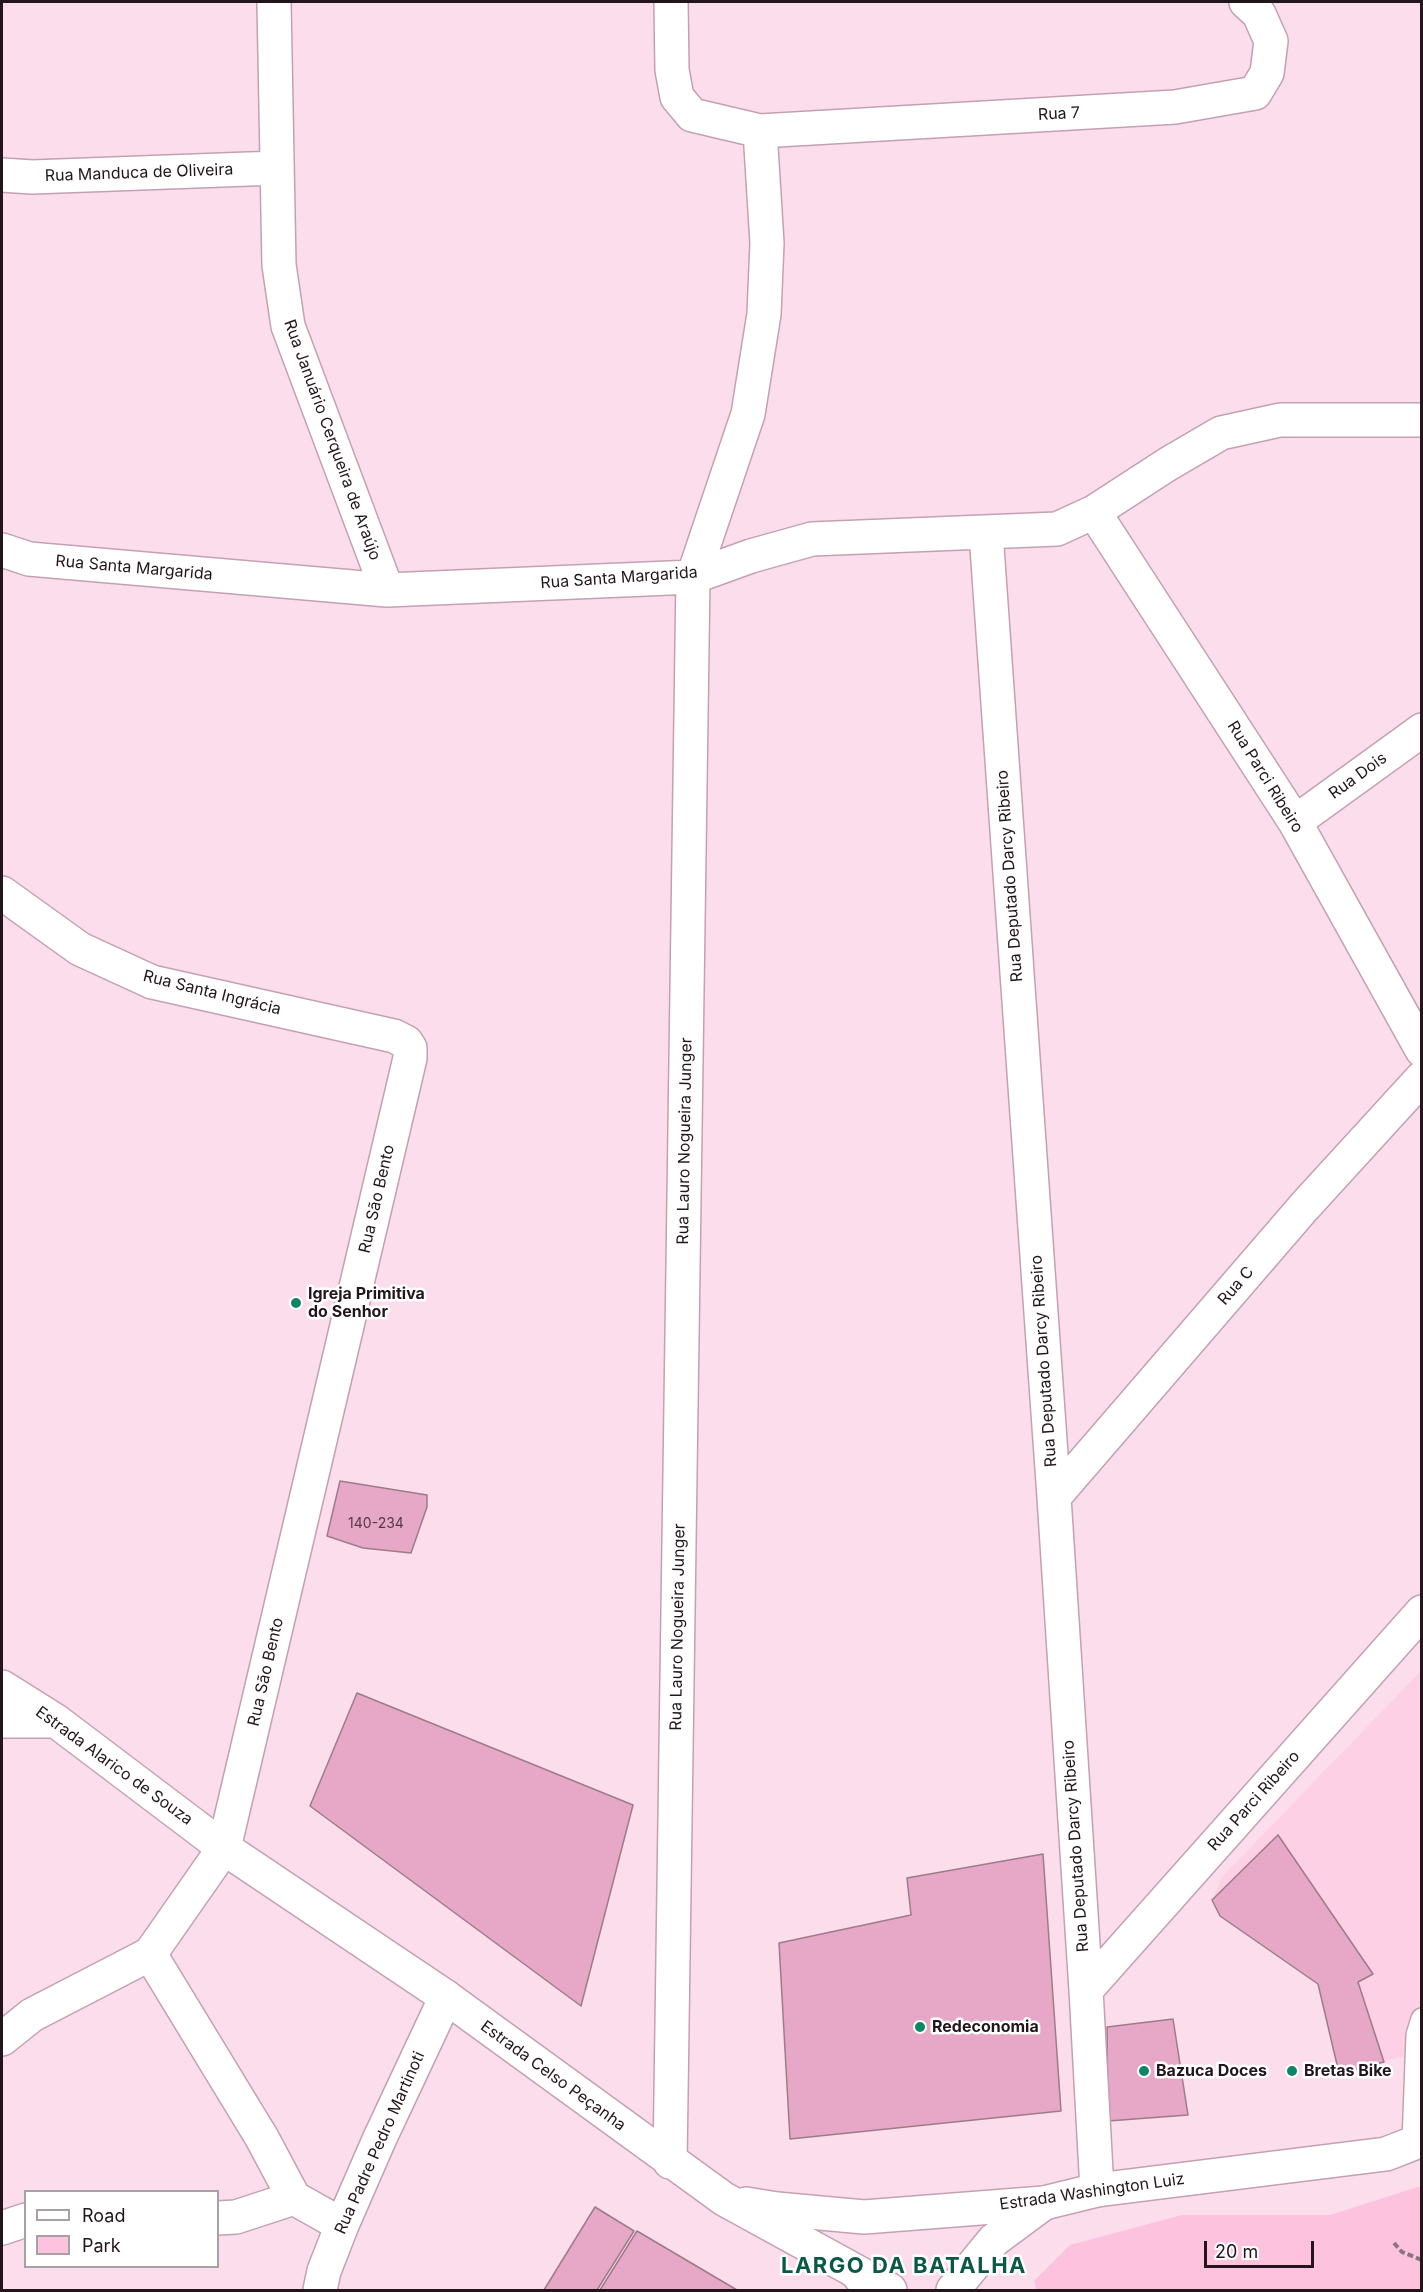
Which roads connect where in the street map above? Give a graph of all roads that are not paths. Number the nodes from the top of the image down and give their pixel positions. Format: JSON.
{"nodes":[{"id":1,"x":273,"y":2,"type":"edge"},
{"id":2,"x":671,"y":2,"type":"edge"},
{"id":3,"x":1246,"y":2,"type":"edge"},
{"id":4,"x":760,"y":131,"type":"junction"},
{"id":5,"x":276,"y":168,"type":"junction"},
{"id":6,"x":2,"y":176,"type":"edge"},
{"id":7,"x":1422,"y":420,"type":"edge"},
{"id":8,"x":1094,"y":512,"type":"junction"},
{"id":9,"x":986,"y":533,"type":"junction"},
{"id":10,"x":2,"y":550,"type":"edge"},
{"id":11,"x":693,"y":577,"type":"junction"},
{"id":12,"x":387,"y":590,"type":"junction"},
{"id":13,"x":1422,"y":730,"type":"edge"},
{"id":14,"x":1295,"y":822,"type":"junction"},
{"id":15,"x":2,"y":893,"type":"edge"},
{"id":16,"x":406,"y":1042,"type":"joint"},
{"id":17,"x":1422,"y":1050,"type":"edge"},
{"id":18,"x":1422,"y":1078,"type":"edge"},
{"id":19,"x":1054,"y":1497,"type":"junction"},
{"id":20,"x":1422,"y":1612,"type":"edge"},
{"id":21,"x":2,"y":1687,"type":"edge"},
{"id":22,"x":2,"y":1721,"type":"edge"},
{"id":23,"x":56,"y":1721,"type":"junction"},
{"id":24,"x":224,"y":1848,"type":"junction"},
{"id":25,"x":150,"y":1954,"type":"junction"},
{"id":26,"x":1086,"y":1990,"type":"junction"},
{"id":27,"x":446,"y":1997,"type":"junction"},
{"id":28,"x":1422,"y":2019,"type":"edge"},
{"id":29,"x":2,"y":2039,"type":"edge"},
{"id":30,"x":1417,"y":2142,"type":"edge"},
{"id":31,"x":670,"y":2162,"type":"junction"},
{"id":32,"x":1097,"y":2190,"type":"junction"},
{"id":33,"x":294,"y":2198,"type":"junction"},
{"id":34,"x":724,"y":2199,"type":"junction"},
{"id":35,"x":1044,"y":2203,"type":"junction"},
{"id":36,"x":219,"y":2218,"type":"edge"},
{"id":37,"x":24,"y":2221,"type":"edge"},
{"id":38,"x":342,"y":2225,"type":"junction"},
{"id":39,"x":2,"y":2229,"type":"edge"},
{"id":40,"x":864,"y":2282,"type":"edge"},
{"id":41,"x":320,"y":2290,"type":"edge"},
{"id":42,"x":890,"y":2290,"type":"edge"},
{"id":43,"x":953,"y":2290,"type":"edge"}],
"edges":[{"from":1,"to":5,"type":"street","name":"Rua Januário Cerqueira de Araújo"},
{"from":2,"to":4,"type":"street","name":"Rua 7"},
{"from":3,"to":4,"type":"street","name":"Rua 7"},
{"from":4,"to":11,"type":"street","name":"Rua Lauro Nogueira Junger"},
{"from":5,"to":6,"type":"street","name":"Rua Manduca de Oliveira"},
{"from":5,"to":12,"type":"street","name":"Rua Januário Cerqueira de Araújo"},
{"from":7,"to":8,"type":"street","name":"Rua Santa Margarida"},
{"from":8,"to":9,"type":"street","name":"Rua Santa Margarida"},
{"from":8,"to":14,"type":"street","name":"Rua Parci Ribeiro"},
{"from":9,"to":11,"type":"street","name":"Rua Santa Margarida"},
{"from":9,"to":19,"type":"street","name":"Rua Deputado Darcy Ribeiro"},
{"from":10,"to":12,"type":"street","name":"Rua Santa Margarida"},
{"from":11,"to":12,"type":"street","name":"Rua Santa Margarida"},
{"from":11,"to":31,"type":"street","name":"Rua Lauro Nogueira Junger"},
{"from":13,"to":14,"type":"street","name":"Rua Dois"},
{"from":14,"to":17,"type":"street","name":"Rua Parci Ribeiro"},
{"from":15,"to":16,"type":"street","name":"Rua Santa Ingrácia"},
{"from":16,"to":24,"type":"street","name":"Rua São Bento"},
{"from":18,"to":19,"type":"street","name":"Rua C"},
{"from":19,"to":26,"type":"street","name":"Rua Deputado Darcy Ribeiro"},
{"from":20,"to":26,"type":"street","name":"Rua Parci Ribeiro"},
{"from":21,"to":23,"type":"street","name":"Estrada Alarico de Souza"},
{"from":22,"to":23,"type":"street"},
{"from":23,"to":24,"type":"street","name":"Estrada Alarico de Souza"},
{"from":24,"to":25,"type":"street","name":"Rua São Bento"},
{"from":24,"to":27,"type":"street","name":"Estrada Celso Peçanha"},
{"from":25,"to":29,"type":"street"},
{"from":25,"to":33,"type":"street"},
{"from":26,"to":32,"type":"street","name":"Rua Deputado Darcy Ribeiro"},
{"from":27,"to":31,"type":"street","name":"Estrada Celso Peçanha"},
{"from":27,"to":38,"type":"street","name":"Rua Padre Pedro Martinoti"},
{"from":28,"to":30,"type":"lane"},
{"from":30,"to":32,"type":"street","name":"Estrada Washington Luiz"},
{"from":31,"to":34,"type":"street","name":"Estrada Celso Peçanha"},
{"from":32,"to":35,"type":"street","name":"Estrada Washington Luiz"},
{"from":33,"to":36,"type":"street"},
{"from":33,"to":38,"type":"street"},
{"from":34,"to":35,"type":"street","name":"Estrada Washington Luiz"},
{"from":34,"to":40,"type":"street","name":"Estrada Celso Peçanha"},
{"from":35,"to":43,"type":"street"},
{"from":37,"to":39,"type":"street"},
{"from":38,"to":41,"type":"street","name":"Rua Padre Pedro Martinoti"},
{"from":40,"to":42,"type":"street","name":"Estrada Celso Peçanha"}]}
